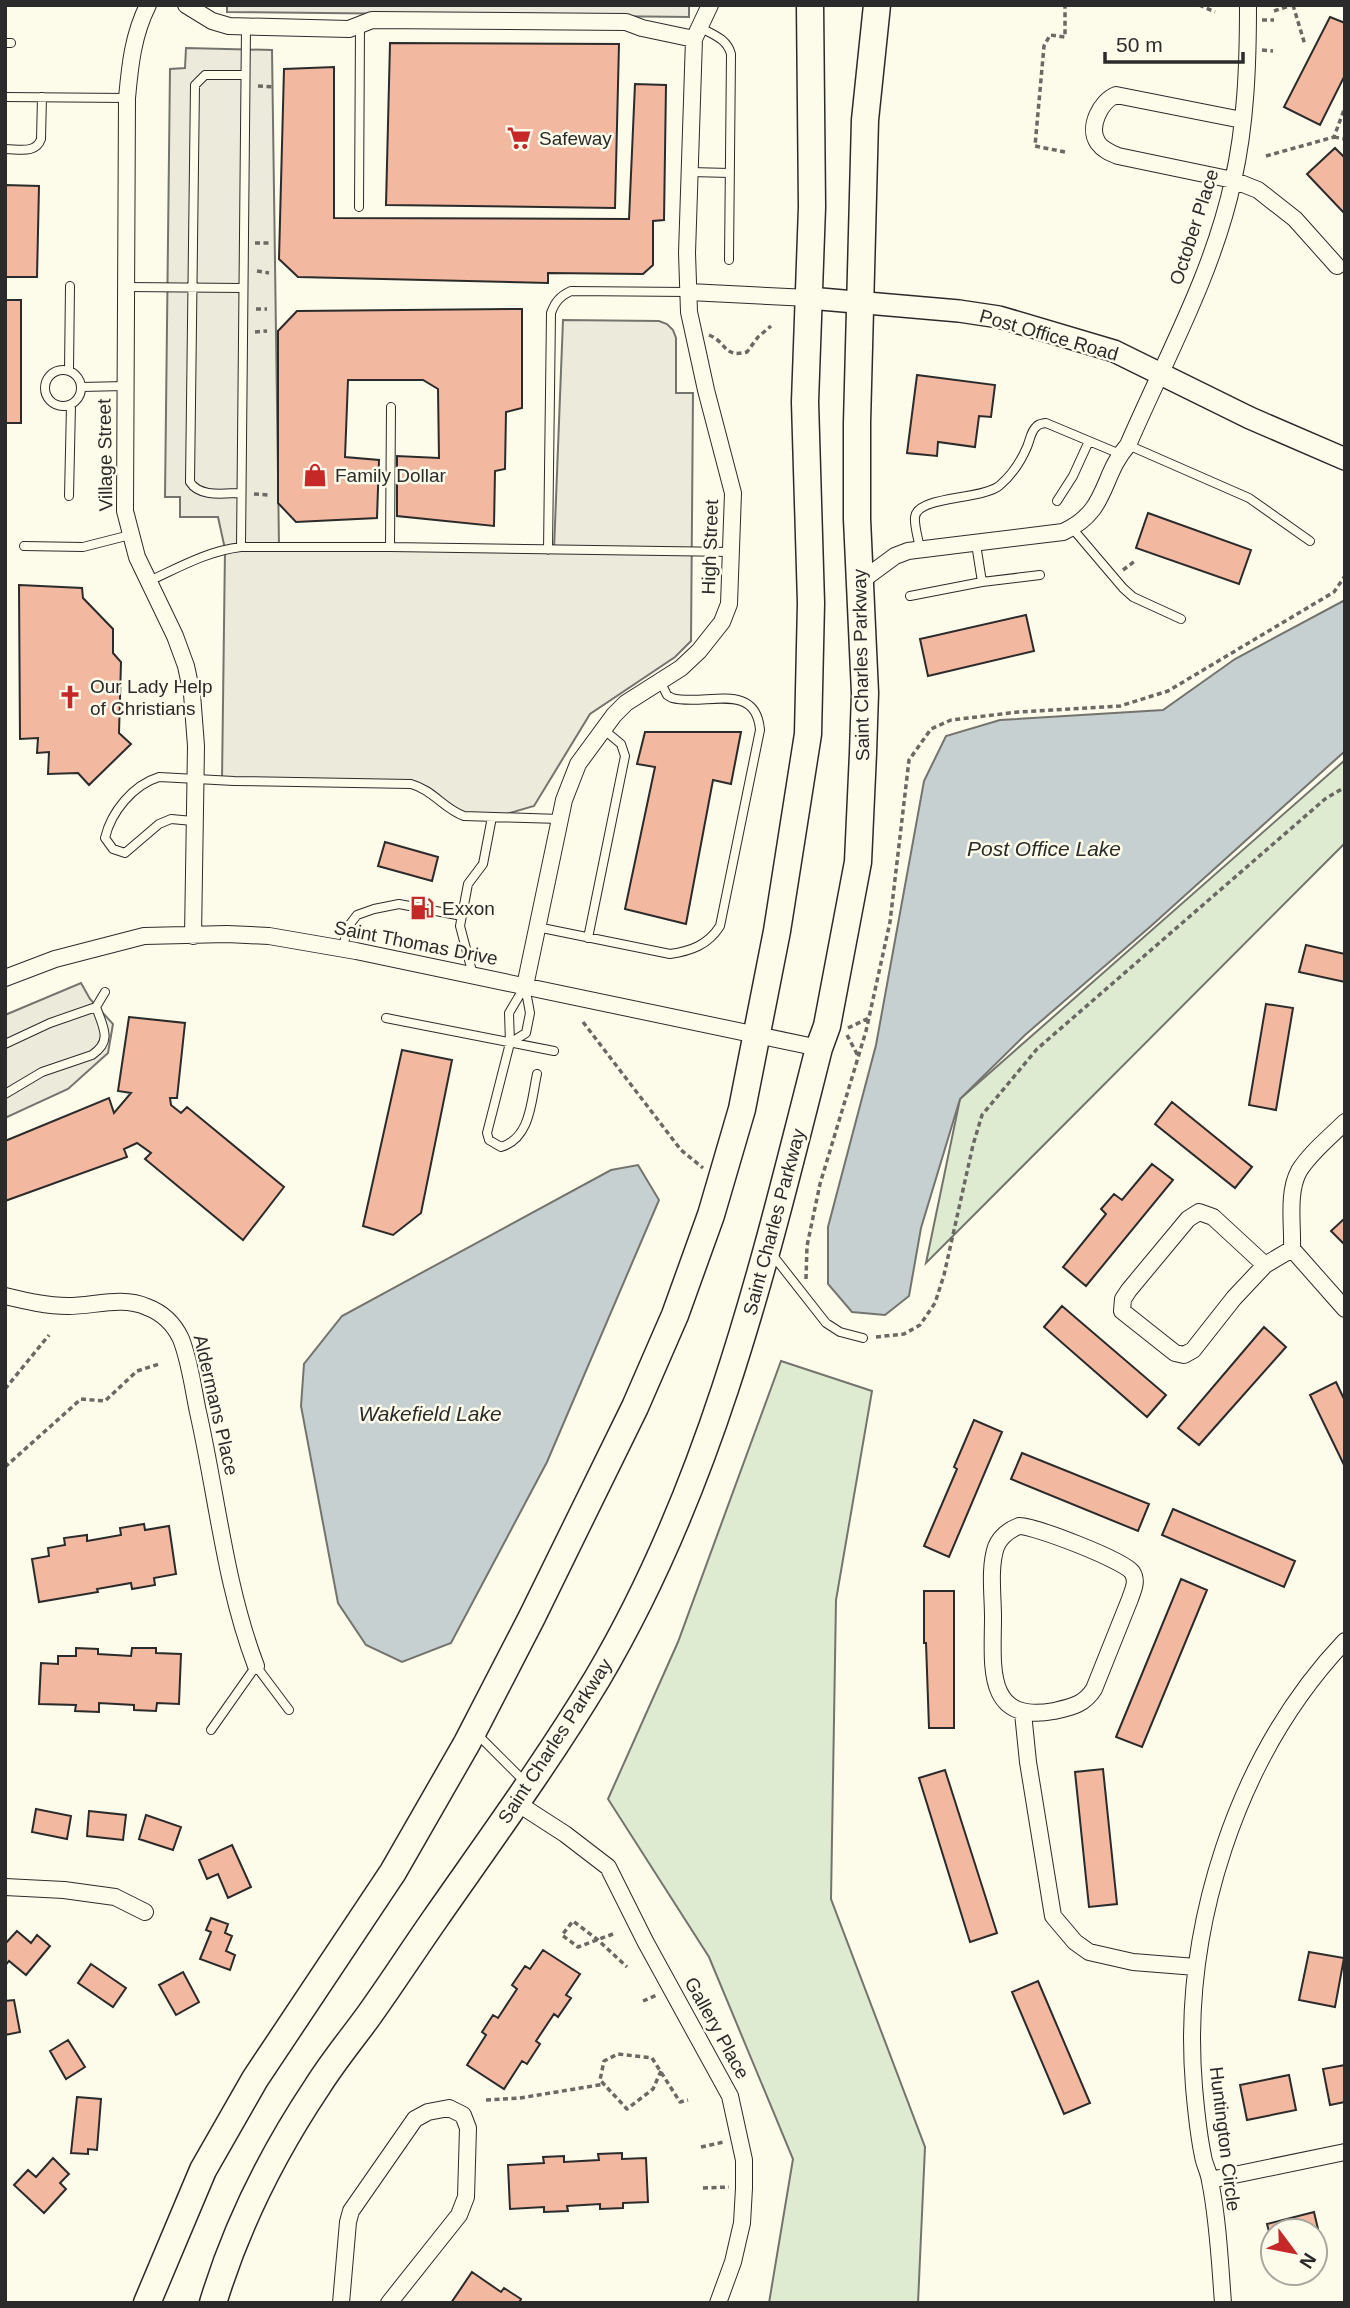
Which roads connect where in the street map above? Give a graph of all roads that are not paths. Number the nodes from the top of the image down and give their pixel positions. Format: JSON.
{"nodes":[{"id":1,"x":148,"y":5,"type":"edge"},
{"id":2,"x":186,"y":5,"type":"edge"},
{"id":3,"x":710,"y":5,"type":"edge"},
{"id":4,"x":810,"y":5,"type":"edge"},
{"id":5,"x":877,"y":5,"type":"edge"},
{"id":6,"x":1248,"y":5,"type":"edge"},
{"id":7,"x":360,"y":26,"type":"junction"},
{"id":8,"x":246,"y":27,"type":"junction"},
{"id":9,"x":697,"y":34,"type":"junction"},
{"id":10,"x":245,"y":75,"type":"junction"},
{"id":11,"x":5,"y":97,"type":"edge"},
{"id":12,"x":42,"y":97,"type":"junction"},
{"id":13,"x":127,"y":98,"type":"junction"},
{"id":14,"x":1242,"y":120,"type":"junction"},
{"id":15,"x":5,"y":149,"type":"edge"},
{"id":16,"x":690,"y":172,"type":"junction"},
{"id":17,"x":730,"y":173,"type":"junction"},
{"id":18,"x":1233,"y":180,"type":"junction"},
{"id":19,"x":359,"y":206,"type":"dead end"},
{"id":20,"x":729,"y":260,"type":"dead end"},
{"id":21,"x":1337,"y":266,"type":"dead end"},
{"id":22,"x":70,"y":286,"type":"dead end"},
{"id":23,"x":127,"y":287,"type":"junction"},
{"id":24,"x":192,"y":287,"type":"junction"},
{"id":25,"x":243,"y":288,"type":"junction"},
{"id":26,"x":689,"y":292,"type":"junction"},
{"id":27,"x":809,"y":298,"type":"junction"},
{"id":28,"x":859,"y":303,"type":"junction"},
{"id":29,"x":69,"y":370,"type":"junction"},
{"id":30,"x":1160,"y":372,"type":"junction"},
{"id":31,"x":125,"y":386,"type":"junction"},
{"id":32,"x":81,"y":387,"type":"junction"},
{"id":33,"x":71,"y":404,"type":"junction"},
{"id":34,"x":391,"y":407,"type":"dead end"},
{"id":35,"x":1089,"y":442,"type":"junction"},
{"id":36,"x":1124,"y":450,"type":"junction"},
{"id":37,"x":1345,"y":459,"type":"edge"},
{"id":38,"x":241,"y":494,"type":"junction"},
{"id":39,"x":69,"y":496,"type":"dead end"},
{"id":40,"x":1057,"y":501,"type":"dead end"},
{"id":41,"x":1072,"y":528,"type":"junction"},
{"id":42,"x":130,"y":535,"type":"junction"},
{"id":43,"x":1310,"y":541,"type":"dead end"},
{"id":44,"x":976,"y":544,"type":"junction"},
{"id":45,"x":24,"y":546,"type":"dead end"},
{"id":46,"x":241,"y":547,"type":"junction"},
{"id":47,"x":390,"y":547,"type":"junction"},
{"id":48,"x":548,"y":550,"type":"junction"},
{"id":49,"x":920,"y":550,"type":"junction"},
{"id":50,"x":732,"y":552,"type":"junction"},
{"id":51,"x":1040,"y":575,"type":"dead end"},
{"id":52,"x":861,"y":581,"type":"junction"},
{"id":53,"x":147,"y":582,"type":"junction"},
{"id":54,"x":982,"y":582,"type":"junction"},
{"id":55,"x":910,"y":596,"type":"dead end"},
{"id":56,"x":1181,"y":619,"type":"dead end"},
{"id":57,"x":660,"y":681,"type":"junction"},
{"id":58,"x":603,"y":729,"type":"junction"},
{"id":59,"x":195,"y":778,"type":"junction"},
{"id":60,"x":492,"y":817,"type":"junction"},
{"id":61,"x":560,"y":819,"type":"junction"},
{"id":62,"x":193,"y":821,"type":"junction"},
{"id":63,"x":462,"y":916,"type":"junction"},
{"id":64,"x":537,"y":927,"type":"junction"},
{"id":65,"x":193,"y":936,"type":"junction"},
{"id":66,"x":588,"y":938,"type":"junction"},
{"id":67,"x":343,"y":949,"type":"junction"},
{"id":68,"x":473,"y":975,"type":"junction"},
{"id":69,"x":5,"y":978,"type":"edge"},
{"id":70,"x":525,"y":986,"type":"junction"},
{"id":71,"x":104,"y":992,"type":"dead end"},
{"id":72,"x":96,"y":1007,"type":"junction"},
{"id":73,"x":386,"y":1018,"type":"dead end"},
{"id":74,"x":757,"y":1034,"type":"junction"},
{"id":75,"x":510,"y":1042,"type":"junction"},
{"id":76,"x":5,"y":1044,"type":"edge"},
{"id":77,"x":819,"y":1048,"type":"junction"},
{"id":78,"x":554,"y":1051,"type":"dead end"},
{"id":79,"x":537,"y":1074,"type":"dead end"},
{"id":80,"x":5,"y":1094,"type":"edge"},
{"id":81,"x":1341,"y":1126,"type":"edge"},
{"id":82,"x":1292,"y":1249,"type":"junction"},
{"id":83,"x":769,"y":1250,"type":"junction"},
{"id":84,"x":1265,"y":1265,"type":"junction"},
{"id":85,"x":5,"y":1296,"type":"edge"},
{"id":86,"x":1345,"y":1309,"type":"edge"},
{"id":87,"x":863,"y":1338,"type":"road end"},
{"id":88,"x":1345,"y":1641,"type":"edge"},
{"id":89,"x":256,"y":1666,"type":"junction"},
{"id":90,"x":289,"y":1710,"type":"dead end"},
{"id":91,"x":1023,"y":1713,"type":"junction"},
{"id":92,"x":211,"y":1730,"type":"dead end"},
{"id":93,"x":473,"y":1731,"type":"junction"},
{"id":94,"x":523,"y":1794,"type":"junction"},
{"id":95,"x":5,"y":1887,"type":"edge"},
{"id":96,"x":145,"y":1912,"type":"dead end"},
{"id":97,"x":1196,"y":1967,"type":"junction"},
{"id":98,"x":1345,"y":2152,"type":"edge"},
{"id":99,"x":1210,"y":2180,"type":"junction"},
{"id":100,"x":147,"y":2303,"type":"edge"},
{"id":101,"x":213,"y":2303,"type":"edge"},
{"id":102,"x":341,"y":2303,"type":"edge"},
{"id":103,"x":389,"y":2303,"type":"edge"},
{"id":104,"x":718,"y":2303,"type":"edge"},
{"id":105,"x":1223,"y":2303,"type":"edge"}],
"edges":[{"from":1,"to":13,"type":"street","name":"Village Street"},
{"from":2,"to":8,"type":"street"},
{"from":3,"to":9,"type":"street","name":"High Street"},
{"from":4,"to":27,"type":"main road"},
{"from":5,"to":28,"type":"main road","name":"Saint Charles Parkway"},
{"from":6,"to":14,"type":"street","name":"October Place"},
{"from":7,"to":8,"type":"street"},
{"from":7,"to":9,"type":"street"},
{"from":7,"to":19,"type":"lane"},
{"from":8,"to":10,"type":"lane"},
{"from":9,"to":16,"type":"street","name":"High Street"},
{"from":9,"to":17,"type":"lane"},
{"from":10,"to":24,"type":"lane"},
{"from":10,"to":25,"type":"lane"},
{"from":11,"to":12,"type":"lane"},
{"from":12,"to":13,"type":"lane"},
{"from":12,"to":15,"type":"lane"},
{"from":13,"to":23,"type":"street","name":"Village Street"},
{"from":14,"to":18,"type":"street","name":"October Place"},
{"from":14,"to":18,"type":"street"},
{"from":16,"to":17,"type":"lane"},
{"from":16,"to":26,"type":"street","name":"High Street"},
{"from":17,"to":20,"type":"lane"},
{"from":18,"to":21,"type":"street"},
{"from":18,"to":30,"type":"street","name":"October Place"},
{"from":22,"to":29,"type":"lane"},
{"from":23,"to":24,"type":"lane"},
{"from":23,"to":31,"type":"street","name":"Village Street"},
{"from":24,"to":25,"type":"lane"},
{"from":24,"to":38,"type":"lane"},
{"from":25,"to":38,"type":"lane"},
{"from":26,"to":27,"type":"street","name":"Post Office Road"},
{"from":26,"to":48,"type":"lane"},
{"from":26,"to":50,"type":"street","name":"High Street"},
{"from":27,"to":28,"type":"street","name":"Post Office Road"},
{"from":27,"to":74,"type":"main road"},
{"from":28,"to":30,"type":"street","name":"Post Office Road"},
{"from":28,"to":52,"type":"main road","name":"Saint Charles Parkway"},
{"from":29,"to":32,"type":"lane"},
{"from":29,"to":33,"type":"lane"},
{"from":30,"to":36,"type":"street","name":"October Place"},
{"from":30,"to":37,"type":"street","name":"Post Office Road"},
{"from":31,"to":32,"type":"lane"},
{"from":31,"to":42,"type":"street","name":"Village Street"},
{"from":32,"to":33,"type":"lane"},
{"from":33,"to":39,"type":"lane"},
{"from":34,"to":47,"type":"lane"},
{"from":35,"to":36,"type":"lane"},
{"from":35,"to":40,"type":"lane"},
{"from":35,"to":49,"type":"lane"},
{"from":36,"to":41,"type":"street","name":"October Place"},
{"from":36,"to":43,"type":"lane"},
{"from":38,"to":46,"type":"lane"},
{"from":41,"to":44,"type":"street"},
{"from":41,"to":56,"type":"lane"},
{"from":42,"to":45,"type":"lane"},
{"from":42,"to":53,"type":"street","name":"Village Street"},
{"from":44,"to":49,"type":"street"},
{"from":44,"to":54,"type":"lane"},
{"from":46,"to":47,"type":"lane"},
{"from":46,"to":53,"type":"lane"},
{"from":47,"to":48,"type":"lane"},
{"from":48,"to":50,"type":"lane"},
{"from":49,"to":52,"type":"street"},
{"from":50,"to":57,"type":"street","name":"High Street"},
{"from":51,"to":54,"type":"lane"},
{"from":52,"to":77,"type":"main road","name":"Saint Charles Parkway"},
{"from":53,"to":59,"type":"street","name":"Village Street"},
{"from":54,"to":55,"type":"lane"},
{"from":57,"to":58,"type":"street","name":"High Street"},
{"from":57,"to":66,"type":"lane"},
{"from":58,"to":61,"type":"street","name":"High Street"},
{"from":58,"to":66,"type":"lane"},
{"from":59,"to":60,"type":"lane"},
{"from":59,"to":62,"type":"street","name":"Village Street"},
{"from":59,"to":62,"type":"lane"},
{"from":60,"to":61,"type":"lane"},
{"from":60,"to":63,"type":"lane"},
{"from":61,"to":64,"type":"street","name":"High Street"},
{"from":62,"to":65,"type":"street","name":"Village Street"},
{"from":63,"to":67,"type":"lane"},
{"from":63,"to":68,"type":"lane"},
{"from":64,"to":66,"type":"lane"},
{"from":64,"to":70,"type":"street","name":"High Street"},
{"from":65,"to":67,"type":"street","name":"Saint Thomas Drive"},
{"from":65,"to":69,"type":"street","name":"Saint Thomas Drive"},
{"from":67,"to":68,"type":"street","name":"Saint Thomas Drive"},
{"from":68,"to":70,"type":"street","name":"Saint Thomas Drive"},
{"from":70,"to":74,"type":"street","name":"Saint Thomas Drive"},
{"from":70,"to":75,"type":"lane"},
{"from":70,"to":75,"type":"lane"},
{"from":71,"to":72,"type":"lane"},
{"from":72,"to":76,"type":"lane"},
{"from":72,"to":80,"type":"lane"},
{"from":73,"to":75,"type":"lane"},
{"from":74,"to":77,"type":"street","name":"Saint Thomas Drive"},
{"from":74,"to":93,"type":"main road"},
{"from":75,"to":78,"type":"lane"},
{"from":75,"to":79,"type":"lane"},
{"from":77,"to":83,"type":"main road","name":"Saint Charles Parkway"},
{"from":81,"to":82,"type":"street"},
{"from":82,"to":84,"type":"street"},
{"from":82,"to":86,"type":"street"},
{"from":83,"to":87,"type":"lane"},
{"from":83,"to":94,"type":"main road","name":"Saint Charles Parkway"},
{"from":84,"to":84,"type":"street"},
{"from":85,"to":89,"type":"street","name":"Aldermans Place"},
{"from":88,"to":97,"type":"street","name":"Huntington Circle"},
{"from":89,"to":90,"type":"lane"},
{"from":89,"to":92,"type":"lane"},
{"from":91,"to":91,"type":"street"},
{"from":91,"to":97,"type":"street"},
{"from":93,"to":94,"type":"lane"},
{"from":93,"to":100,"type":"main road"},
{"from":94,"to":101,"type":"main road","name":"Saint Charles Parkway"},
{"from":94,"to":104,"type":"street","name":"Gallery Place"},
{"from":95,"to":96,"type":"street"},
{"from":97,"to":99,"type":"street","name":"Huntington Circle"},
{"from":98,"to":99,"type":"street"},
{"from":99,"to":105,"type":"street","name":"Huntington Circle"},
{"from":102,"to":103,"type":"street"}]}
